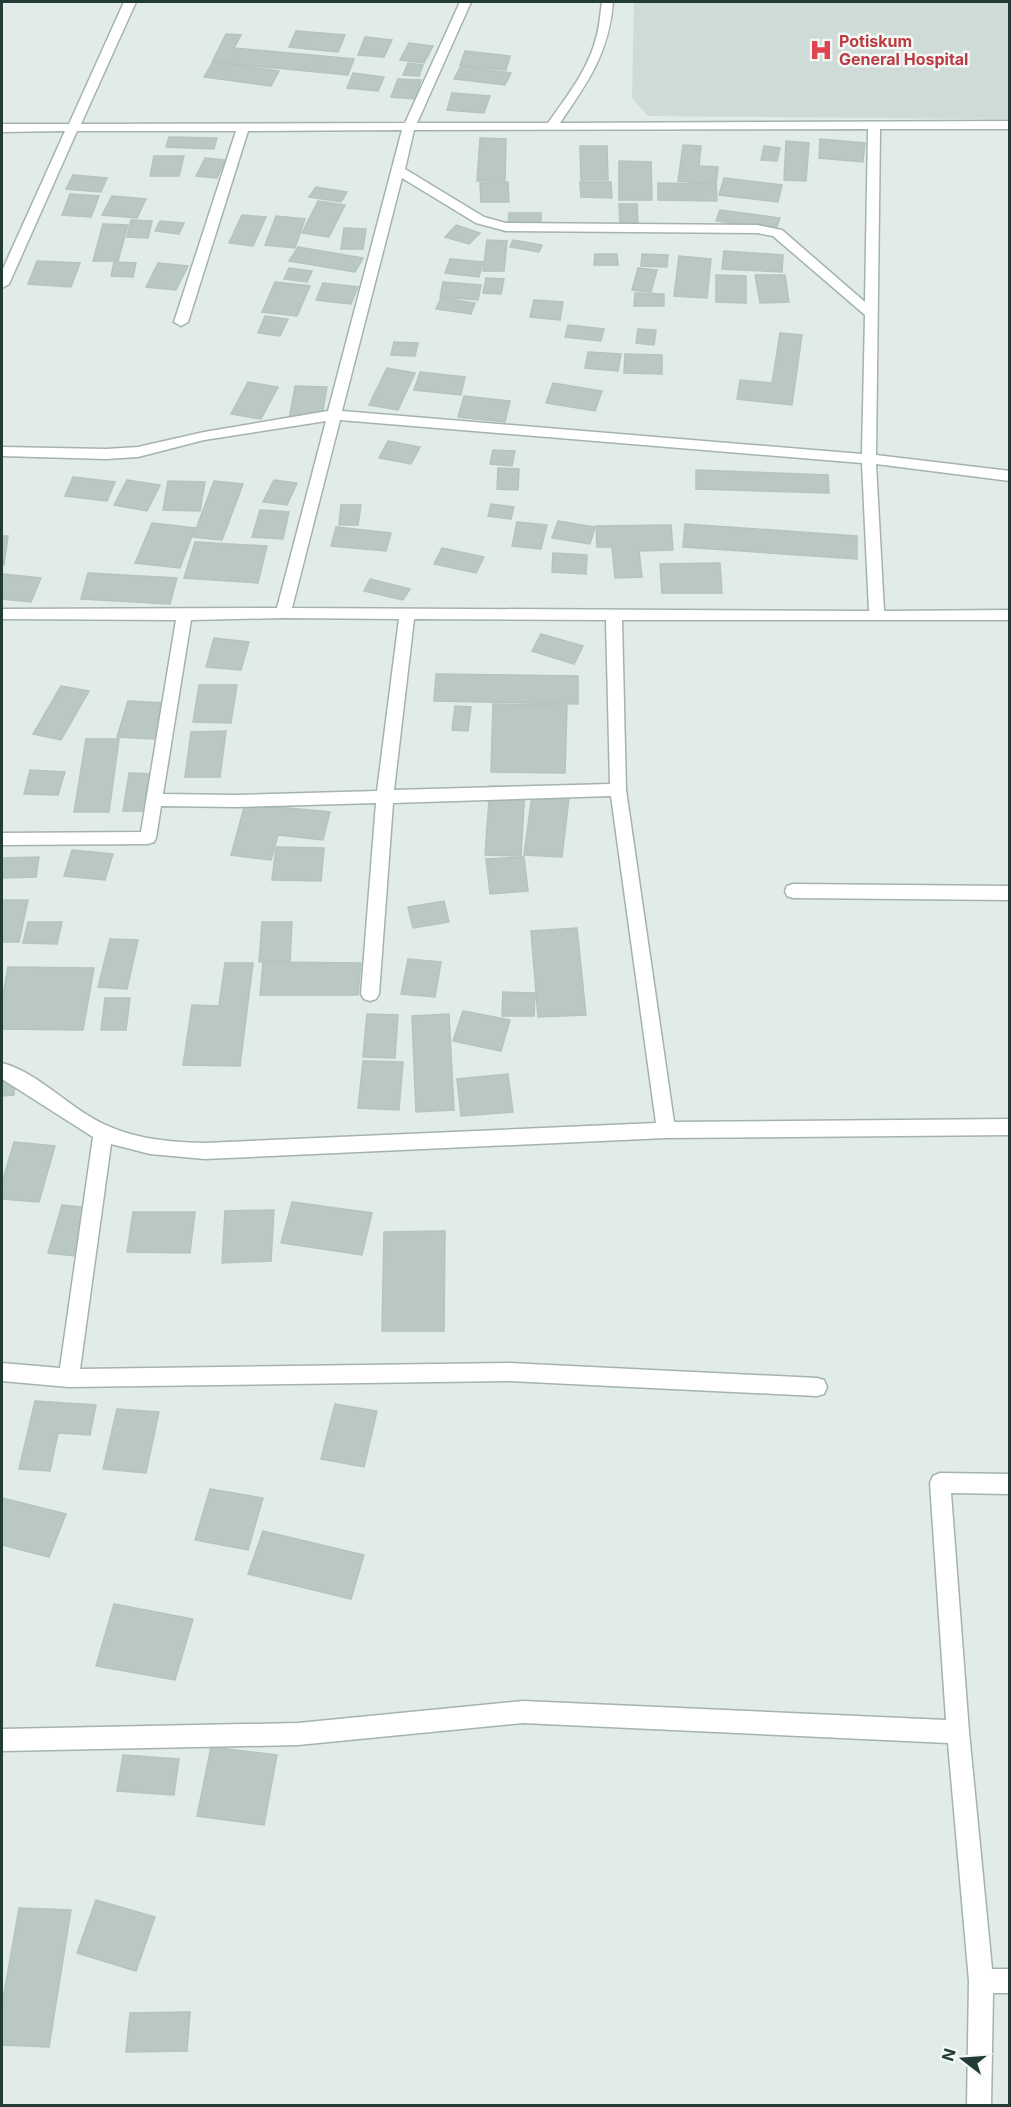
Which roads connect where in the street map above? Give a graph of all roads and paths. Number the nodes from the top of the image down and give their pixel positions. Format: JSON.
{"nodes":[{"id":1,"x":130,"y":2,"type":"edge"},
{"id":2,"x":465,"y":2,"type":"edge"},
{"id":3,"x":607,"y":2,"type":"edge"},
{"id":4,"x":1010,"y":125,"type":"edge"},
{"id":5,"x":873,"y":126,"type":"junction"},
{"id":6,"x":551,"y":127,"type":"junction"},
{"id":7,"x":2,"y":128,"type":"edge"},
{"id":8,"x":73,"y":128,"type":"junction"},
{"id":9,"x":243,"y":128,"type":"junction"},
{"id":10,"x":409,"y":128,"type":"junction"},
{"id":11,"x":398,"y":170,"type":"junction"},
{"id":12,"x":2,"y":284,"type":"edge"},
{"id":13,"x":871,"y":314,"type":"junction"},
{"id":14,"x":181,"y":322,"type":"dead end"},
{"id":15,"x":334,"y":415,"type":"junction"},
{"id":16,"x":2,"y":451,"type":"edge"},
{"id":17,"x":868,"y":459,"type":"junction"},
{"id":18,"x":1010,"y":476,"type":"edge"},
{"id":19,"x":283,"y":613,"type":"junction"},
{"id":20,"x":407,"y":613,"type":"junction"},
{"id":21,"x":2,"y":614,"type":"edge"},
{"id":22,"x":184,"y":615,"type":"junction"},
{"id":23,"x":614,"y":615,"type":"junction"},
{"id":24,"x":1010,"y":615,"type":"edge"},
{"id":25,"x":877,"y":616,"type":"junction"},
{"id":26,"x":618,"y":790,"type":"junction"},
{"id":27,"x":385,"y":796,"type":"junction"},
{"id":28,"x":154,"y":800,"type":"junction"},
{"id":29,"x":2,"y":839,"type":"edge"},
{"id":30,"x":793,"y":891,"type":"dead end"},
{"id":31,"x":1010,"y":893,"type":"edge"},
{"id":32,"x":370,"y":993,"type":"dead end"},
{"id":33,"x":2,"y":1070,"type":"edge"},
{"id":34,"x":1010,"y":1127,"type":"edge"},
{"id":35,"x":666,"y":1130,"type":"junction"},
{"id":36,"x":103,"y":1132,"type":"junction"},
{"id":37,"x":2,"y":1372,"type":"edge"},
{"id":38,"x":69,"y":1378,"type":"junction"},
{"id":39,"x":817,"y":1387,"type":"dead end"},
{"id":40,"x":1010,"y":1484,"type":"edge"},
{"id":41,"x":958,"y":1732,"type":"junction"},
{"id":42,"x":2,"y":1740,"type":"edge"},
{"id":43,"x":981,"y":1981,"type":"junction"},
{"id":44,"x":1010,"y":1981,"type":"edge"},
{"id":45,"x":979,"y":2106,"type":"edge"}],
"edges":[{"from":1,"to":8,"type":"street"},
{"from":2,"to":10,"type":"street"},
{"from":3,"to":6,"type":"street"},
{"from":4,"to":5,"type":"street"},
{"from":5,"to":6,"type":"street"},
{"from":5,"to":13,"type":"street"},
{"from":6,"to":10,"type":"street"},
{"from":7,"to":8,"type":"street"},
{"from":8,"to":9,"type":"street"},
{"from":8,"to":12,"type":"street"},
{"from":9,"to":10,"type":"street"},
{"from":9,"to":14,"type":"street"},
{"from":10,"to":11,"type":"street"},
{"from":11,"to":13,"type":"street"},
{"from":11,"to":15,"type":"street"},
{"from":13,"to":17,"type":"street"},
{"from":15,"to":16,"type":"street"},
{"from":15,"to":17,"type":"street"},
{"from":15,"to":19,"type":"street"},
{"from":17,"to":18,"type":"street"},
{"from":17,"to":25,"type":"street"},
{"from":19,"to":20,"type":"street"},
{"from":19,"to":22,"type":"street"},
{"from":20,"to":23,"type":"street"},
{"from":20,"to":27,"type":"street"},
{"from":21,"to":22,"type":"street"},
{"from":22,"to":28,"type":"street"},
{"from":23,"to":25,"type":"street"},
{"from":23,"to":26,"type":"street"},
{"from":24,"to":25,"type":"street"},
{"from":26,"to":27,"type":"street"},
{"from":26,"to":35,"type":"street"},
{"from":27,"to":28,"type":"street"},
{"from":27,"to":32,"type":"street"},
{"from":28,"to":29,"type":"street"},
{"from":30,"to":31,"type":"street"},
{"from":33,"to":36,"type":"street"},
{"from":34,"to":35,"type":"street"},
{"from":35,"to":36,"type":"street"},
{"from":36,"to":38,"type":"street"},
{"from":37,"to":38,"type":"street"},
{"from":38,"to":39,"type":"street"},
{"from":40,"to":41,"type":"street"},
{"from":41,"to":42,"type":"street"},
{"from":41,"to":43,"type":"street"},
{"from":43,"to":44,"type":"street"},
{"from":43,"to":45,"type":"street"}]}
